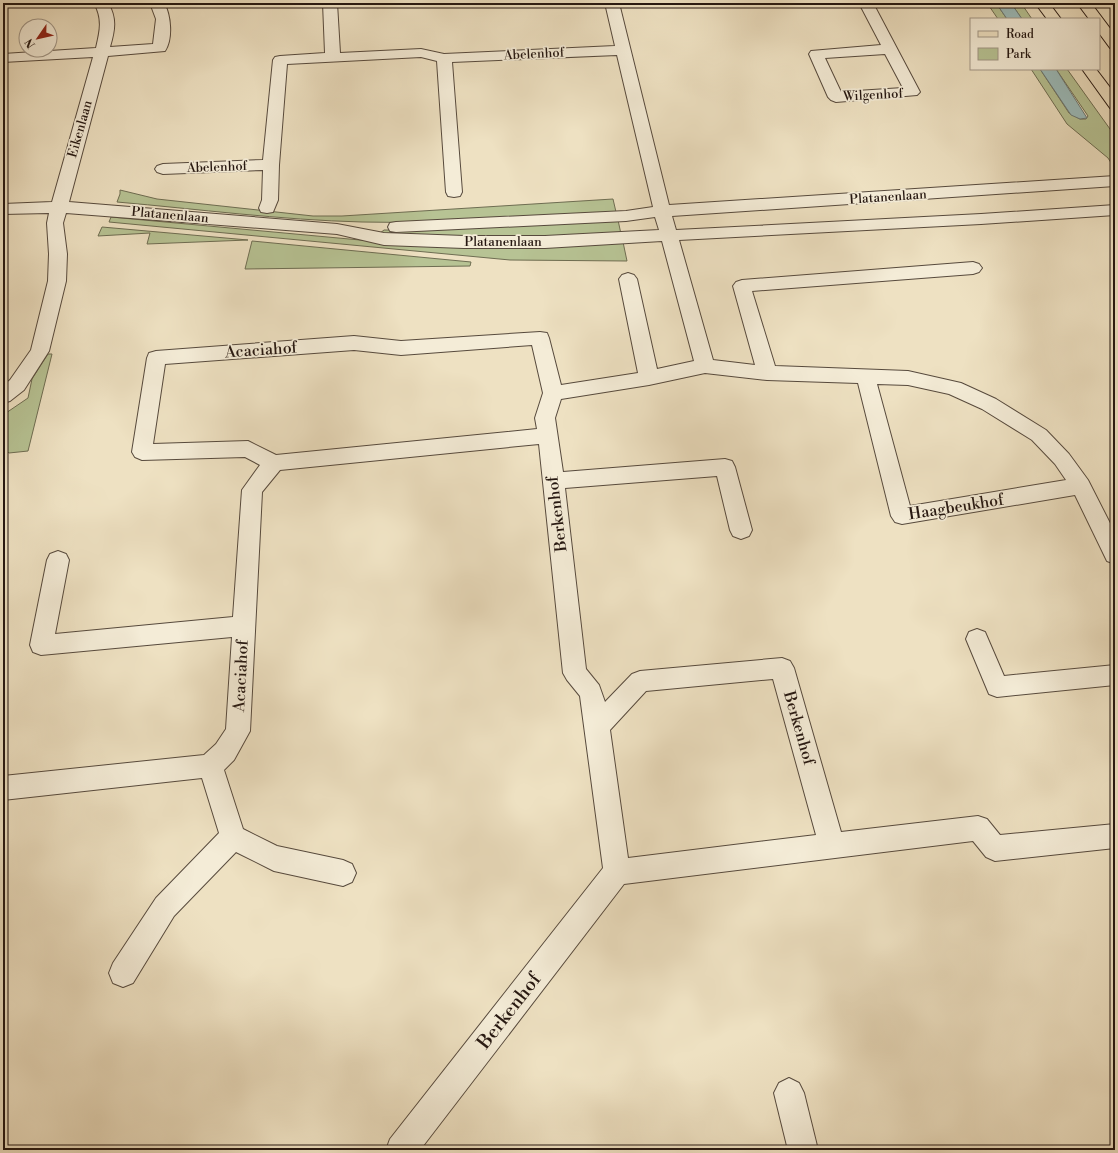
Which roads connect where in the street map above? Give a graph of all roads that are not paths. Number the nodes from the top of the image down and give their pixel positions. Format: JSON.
{"nodes":[{"id":1,"x":101,"y":3,"type":"edge"},
{"id":2,"x":157,"y":3,"type":"edge"},
{"id":3,"x":330,"y":3,"type":"edge"},
{"id":4,"x":612,"y":3,"type":"edge"},
{"id":5,"x":866,"y":3,"type":"edge"},
{"id":6,"x":1042,"y":3,"type":"edge"},
{"id":7,"x":1084,"y":3,"type":"edge"},
{"id":8,"x":1053,"y":18,"type":"edge"},
{"id":9,"x":1095,"y":18,"type":"edge"},
{"id":10,"x":1100,"y":24,"type":"edge"},
{"id":11,"x":1115,"y":45,"type":"edge"},
{"id":12,"x":890,"y":49,"type":"junction"},
{"id":13,"x":624,"y":50,"type":"junction"},
{"id":14,"x":102,"y":51,"type":"junction"},
{"id":15,"x":333,"y":56,"type":"junction"},
{"id":16,"x":6,"y":57,"type":"edge"},
{"id":17,"x":444,"y":58,"type":"junction"},
{"id":18,"x":1090,"y":70,"type":"edge"},
{"id":19,"x":1115,"y":105,"type":"edge"},
{"id":20,"x":271,"y":166,"type":"junction"},
{"id":21,"x":163,"y":169,"type":"dead end"},
{"id":22,"x":1115,"y":181,"type":"edge"},
{"id":23,"x":454,"y":192,"type":"dead end"},
{"id":24,"x":58,"y":207,"type":"junction"},
{"id":25,"x":3,"y":208,"type":"edge"},
{"id":26,"x":267,"y":208,"type":"dead end"},
{"id":27,"x":1115,"y":210,"type":"edge"},
{"id":28,"x":662,"y":211,"type":"junction"},
{"id":29,"x":337,"y":229,"type":"junction"},
{"id":30,"x":670,"y":236,"type":"junction"},
{"id":31,"x":973,"y":268,"type":"dead end"},
{"id":32,"x":628,"y":279,"type":"dead end"},
{"id":33,"x":705,"y":366,"type":"junction"},
{"id":34,"x":767,"y":373,"type":"junction"},
{"id":35,"x":866,"y":377,"type":"junction"},
{"id":36,"x":649,"y":378,"type":"junction"},
{"id":37,"x":553,"y":393,"type":"junction"},
{"id":38,"x":3,"y":396,"type":"edge"},
{"id":39,"x":547,"y":436,"type":"junction"},
{"id":40,"x":274,"y":463,"type":"junction"},
{"id":41,"x":554,"y":481,"type":"junction"},
{"id":42,"x":1081,"y":486,"type":"junction"},
{"id":43,"x":741,"y":530,"type":"dead end"},
{"id":44,"x":1115,"y":555,"type":"edge"},
{"id":45,"x":58,"y":560,"type":"dead end"},
{"id":46,"x":244,"y":626,"type":"junction"},
{"id":47,"x":977,"y":639,"type":"dead end"},
{"id":48,"x":1115,"y":675,"type":"edge"},
{"id":49,"x":597,"y":727,"type":"junction"},
{"id":50,"x":210,"y":766,"type":"junction"},
{"id":51,"x":3,"y":788,"type":"edge"},
{"id":52,"x":1115,"y":836,"type":"edge"},
{"id":53,"x":233,"y":837,"type":"junction"},
{"id":54,"x":832,"y":846,"type":"junction"},
{"id":55,"x":617,"y":872,"type":"junction"},
{"id":56,"x":343,"y":873,"type":"dead end"},
{"id":57,"x":123,"y":972,"type":"dead end"},
{"id":58,"x":789,"y":1092,"type":"dead end"},
{"id":59,"x":401,"y":1150,"type":"edge"},
{"id":60,"x":803,"y":1150,"type":"edge"}],
"edges":[{"from":1,"to":14,"type":"street","name":"Eikenlaan"},
{"from":2,"to":14,"type":"street"},
{"from":3,"to":15,"type":"street"},
{"from":4,"to":13,"type":"street"},
{"from":5,"to":12,"type":"street","name":"Wilgenhof"},
{"from":6,"to":8,"type":"main road"},
{"from":7,"to":9,"type":"main road"},
{"from":10,"to":11,"type":"main road"},
{"from":12,"to":12,"type":"street","name":"Wilgenhof"},
{"from":13,"to":17,"type":"street","name":"Abelenhof"},
{"from":13,"to":28,"type":"street"},
{"from":14,"to":16,"type":"street"},
{"from":14,"to":24,"type":"street","name":"Eikenlaan"},
{"from":15,"to":17,"type":"street","name":"Abelenhof"},
{"from":15,"to":20,"type":"street","name":"Abelenhof"},
{"from":17,"to":23,"type":"street"},
{"from":18,"to":19,"type":"main road"},
{"from":20,"to":21,"type":"street","name":"Abelenhof"},
{"from":20,"to":26,"type":"street","name":"Abelenhof"},
{"from":22,"to":28,"type":"street","name":"Platanenlaan"},
{"from":24,"to":25,"type":"street","name":"Platanenlaan"},
{"from":24,"to":29,"type":"street","name":"Platanenlaan"},
{"from":24,"to":38,"type":"street","name":"Eikenlaan"},
{"from":27,"to":30,"type":"street","name":"Platanenlaan"},
{"from":28,"to":29,"type":"street","name":"Platanenlaan"},
{"from":28,"to":30,"type":"street"},
{"from":29,"to":30,"type":"street","name":"Platanenlaan"},
{"from":30,"to":33,"type":"street"},
{"from":31,"to":34,"type":"street"},
{"from":32,"to":36,"type":"street"},
{"from":33,"to":34,"type":"street"},
{"from":33,"to":36,"type":"street"},
{"from":34,"to":35,"type":"street"},
{"from":35,"to":42,"type":"street"},
{"from":35,"to":42,"type":"street","name":"Haagbeukhof"},
{"from":36,"to":37,"type":"street"},
{"from":37,"to":39,"type":"street","name":"Berkenhof"},
{"from":37,"to":40,"type":"street","name":"Acaciahof"},
{"from":39,"to":40,"type":"street"},
{"from":39,"to":41,"type":"street","name":"Berkenhof"},
{"from":40,"to":46,"type":"street","name":"Acaciahof"},
{"from":41,"to":43,"type":"street"},
{"from":41,"to":49,"type":"street","name":"Berkenhof"},
{"from":42,"to":44,"type":"street"},
{"from":45,"to":46,"type":"street"},
{"from":46,"to":50,"type":"street","name":"Acaciahof"},
{"from":47,"to":48,"type":"street"},
{"from":49,"to":54,"type":"street","name":"Berkenhof"},
{"from":49,"to":55,"type":"street","name":"Berkenhof"},
{"from":50,"to":51,"type":"street"},
{"from":50,"to":53,"type":"street"},
{"from":52,"to":54,"type":"street"},
{"from":53,"to":56,"type":"street"},
{"from":53,"to":57,"type":"street"},
{"from":54,"to":55,"type":"street"},
{"from":55,"to":59,"type":"street","name":"Berkenhof"},
{"from":58,"to":60,"type":"street"}]}
